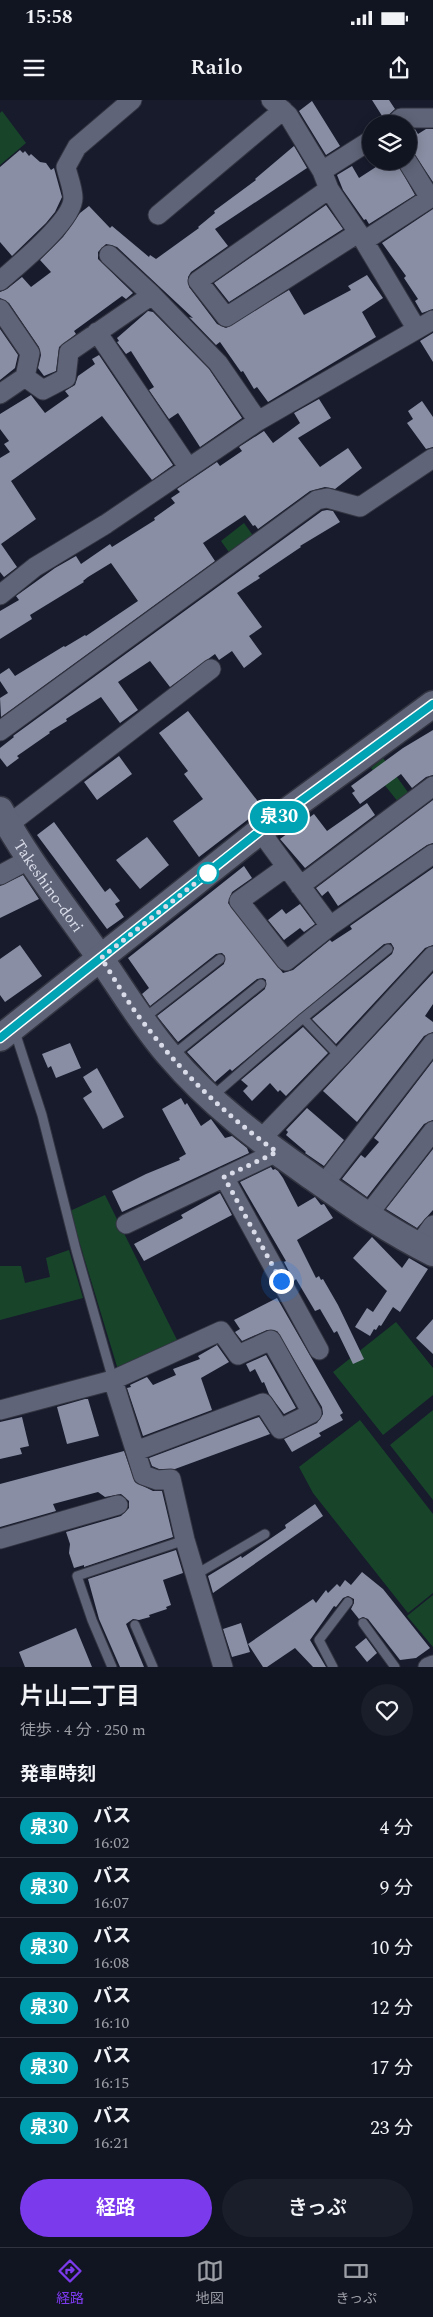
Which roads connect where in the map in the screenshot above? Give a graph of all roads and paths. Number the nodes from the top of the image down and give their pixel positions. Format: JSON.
{"nodes":[{"id":1,"x":132,"y":100,"type":"edge"},
{"id":2,"x":277,"y":105,"type":"edge"},
{"id":3,"x":417,"y":118,"type":"edge"},
{"id":4,"x":433,"y":118,"type":"edge"},
{"id":5,"x":362,"y":146,"type":"edge"},
{"id":6,"x":322,"y":170,"type":"junction"},
{"id":7,"x":413,"y":170,"type":"edge"},
{"id":8,"x":329,"y":189,"type":"junction"},
{"id":9,"x":158,"y":215,"type":"dead end"},
{"id":10,"x":361,"y":237,"type":"junction"},
{"id":11,"x":109,"y":255,"type":"dead end"},
{"id":12,"x":0,"y":281,"type":"edge"},
{"id":13,"x":152,"y":295,"type":"junction"},
{"id":14,"x":0,"y":309,"type":"edge"},
{"id":15,"x":433,"y":320,"type":"edge"},
{"id":16,"x":416,"y":328,"type":"junction"},
{"id":17,"x":97,"y":332,"type":"junction"},
{"id":18,"x":25,"y":377,"type":"junction"},
{"id":19,"x":2,"y":390,"type":"edge"},
{"id":20,"x":258,"y":421,"type":"junction"},
{"id":21,"x":433,"y":458,"type":"edge"},
{"id":22,"x":188,"y":467,"type":"junction"},
{"id":23,"x":0,"y":595,"type":"edge"},
{"id":24,"x":211,"y":669,"type":"dead end"},
{"id":25,"x":433,"y":704,"type":"edge"},
{"id":26,"x":0,"y":731,"type":"edge"},
{"id":27,"x":433,"y":786,"type":"edge"},
{"id":28,"x":4,"y":817,"type":"edge"},
{"id":29,"x":260,"y":831,"type":"junction"},
{"id":30,"x":433,"y":854,"type":"edge"},
{"id":31,"x":30,"y":859,"type":"junction"},
{"id":32,"x":285,"y":868,"type":"junction"},
{"id":33,"x":0,"y":875,"type":"edge"},
{"id":34,"x":300,"y":886,"type":"junction"},
{"id":35,"x":330,"y":926,"type":"junction"},
{"id":36,"x":388,"y":949,"type":"dead end"},
{"id":37,"x":433,"y":956,"type":"edge"},
{"id":38,"x":101,"y":958,"type":"junction"},
{"id":39,"x":220,"y":959,"type":"dead end"},
{"id":40,"x":260,"y":984,"type":"dead end"},
{"id":41,"x":303,"y":1018,"type":"junction"},
{"id":42,"x":141,"y":1020,"type":"junction"},
{"id":43,"x":6,"y":1032,"type":"edge"},
{"id":44,"x":433,"y":1043,"type":"edge"},
{"id":45,"x":170,"y":1057,"type":"junction"},
{"id":46,"x":340,"y":1057,"type":"junction"},
{"id":47,"x":210,"y":1099,"type":"junction"},
{"id":48,"x":433,"y":1131,"type":"edge"},
{"id":49,"x":268,"y":1146,"type":"junction"},
{"id":50,"x":224,"y":1177,"type":"junction"},
{"id":51,"x":323,"y":1185,"type":"junction"},
{"id":52,"x":366,"y":1216,"type":"junction"},
{"id":53,"x":126,"y":1224,"type":"dead end"},
{"id":54,"x":433,"y":1225,"type":"edge"},
{"id":55,"x":425,"y":1249,"type":"edge"},
{"id":56,"x":319,"y":1350,"type":"dead end"},
{"id":57,"x":113,"y":1380,"type":"junction"},
{"id":58,"x":0,"y":1410,"type":"edge"},
{"id":59,"x":136,"y":1451,"type":"junction"},
{"id":60,"x":118,"y":1505,"type":"dead end"},
{"id":61,"x":265,"y":1534,"type":"dead end"},
{"id":62,"x":0,"y":1539,"type":"edge"},
{"id":63,"x":185,"y":1540,"type":"junction"},
{"id":64,"x":195,"y":1576,"type":"junction"},
{"id":65,"x":348,"y":1602,"type":"dead end"},
{"id":66,"x":363,"y":1623,"type":"dead end"},
{"id":67,"x":135,"y":1625,"type":"dead end"},
{"id":68,"x":433,"y":1665,"type":"edge"},
{"id":69,"x":112,"y":1667,"type":"edge"},
{"id":70,"x":153,"y":1667,"type":"edge"},
{"id":71,"x":223,"y":1667,"type":"edge"},
{"id":72,"x":333,"y":1667,"type":"edge"},
{"id":73,"x":395,"y":1667,"type":"edge"},
{"id":74,"x":428,"y":1667,"type":"edge"}],
"edges":[{"from":1,"to":12,"type":"street"},
{"from":2,"to":6,"type":"street"},
{"from":2,"to":9,"type":"street"},
{"from":3,"to":4,"type":"street"},
{"from":5,"to":6,"type":"street"},
{"from":6,"to":8,"type":"street"},
{"from":7,"to":10,"type":"street"},
{"from":8,"to":10,"type":"street"},
{"from":8,"to":10,"type":"street"},
{"from":10,"to":16,"type":"street"},
{"from":11,"to":13,"type":"street"},
{"from":13,"to":17,"type":"street"},
{"from":13,"to":20,"type":"street"},
{"from":14,"to":18,"type":"street"},
{"from":15,"to":16,"type":"street"},
{"from":16,"to":20,"type":"street"},
{"from":17,"to":18,"type":"street"},
{"from":17,"to":22,"type":"street"},
{"from":18,"to":19,"type":"street"},
{"from":20,"to":22,"type":"street"},
{"from":21,"to":26,"type":"street"},
{"from":22,"to":23,"type":"street"},
{"from":24,"to":28,"type":"street"},
{"from":25,"to":29,"type":"street"},
{"from":27,"to":34,"type":"street"},
{"from":28,"to":31,"type":"street","name":"Takeshino-dori"},
{"from":29,"to":32,"type":"street"},
{"from":29,"to":38,"type":"street"},
{"from":30,"to":35,"type":"street"},
{"from":31,"to":33,"type":"street"},
{"from":31,"to":38,"type":"street","name":"Takeshino-dori"},
{"from":32,"to":34,"type":"street"},
{"from":32,"to":35,"type":"street"},
{"from":34,"to":35,"type":"street"},
{"from":36,"to":41,"type":"lane"},
{"from":37,"to":46,"type":"street"},
{"from":38,"to":42,"type":"street","name":"Takeshino-dori"},
{"from":38,"to":43,"type":"street"},
{"from":39,"to":42,"type":"lane"},
{"from":40,"to":45,"type":"lane"},
{"from":41,"to":46,"type":"lane"},
{"from":41,"to":47,"type":"lane"},
{"from":42,"to":45,"type":"street","name":"Takeshino-dori"},
{"from":43,"to":57,"type":"lane"},
{"from":44,"to":51,"type":"street"},
{"from":45,"to":47,"type":"street","name":"Takeshino-dori"},
{"from":46,"to":49,"type":"street"},
{"from":47,"to":49,"type":"street","name":"Takeshino-dori"},
{"from":48,"to":52,"type":"street"},
{"from":49,"to":50,"type":"street"},
{"from":49,"to":51,"type":"street","name":"Takeshino-dori"},
{"from":50,"to":53,"type":"street"},
{"from":50,"to":56,"type":"street"},
{"from":51,"to":52,"type":"street","name":"Takeshino-dori"},
{"from":52,"to":55,"type":"street","name":"Takeshino-dori"},
{"from":54,"to":55,"type":"street"},
{"from":57,"to":58,"type":"street"},
{"from":57,"to":59,"type":"street"},
{"from":57,"to":59,"type":"street"},
{"from":59,"to":63,"type":"street"},
{"from":60,"to":62,"type":"street"},
{"from":61,"to":64,"type":"lane"},
{"from":63,"to":64,"type":"street"},
{"from":63,"to":69,"type":"lane"},
{"from":64,"to":71,"type":"street"},
{"from":65,"to":72,"type":"lane"},
{"from":66,"to":73,"type":"lane"},
{"from":67,"to":70,"type":"lane"},
{"from":68,"to":74,"type":"street"}]}
